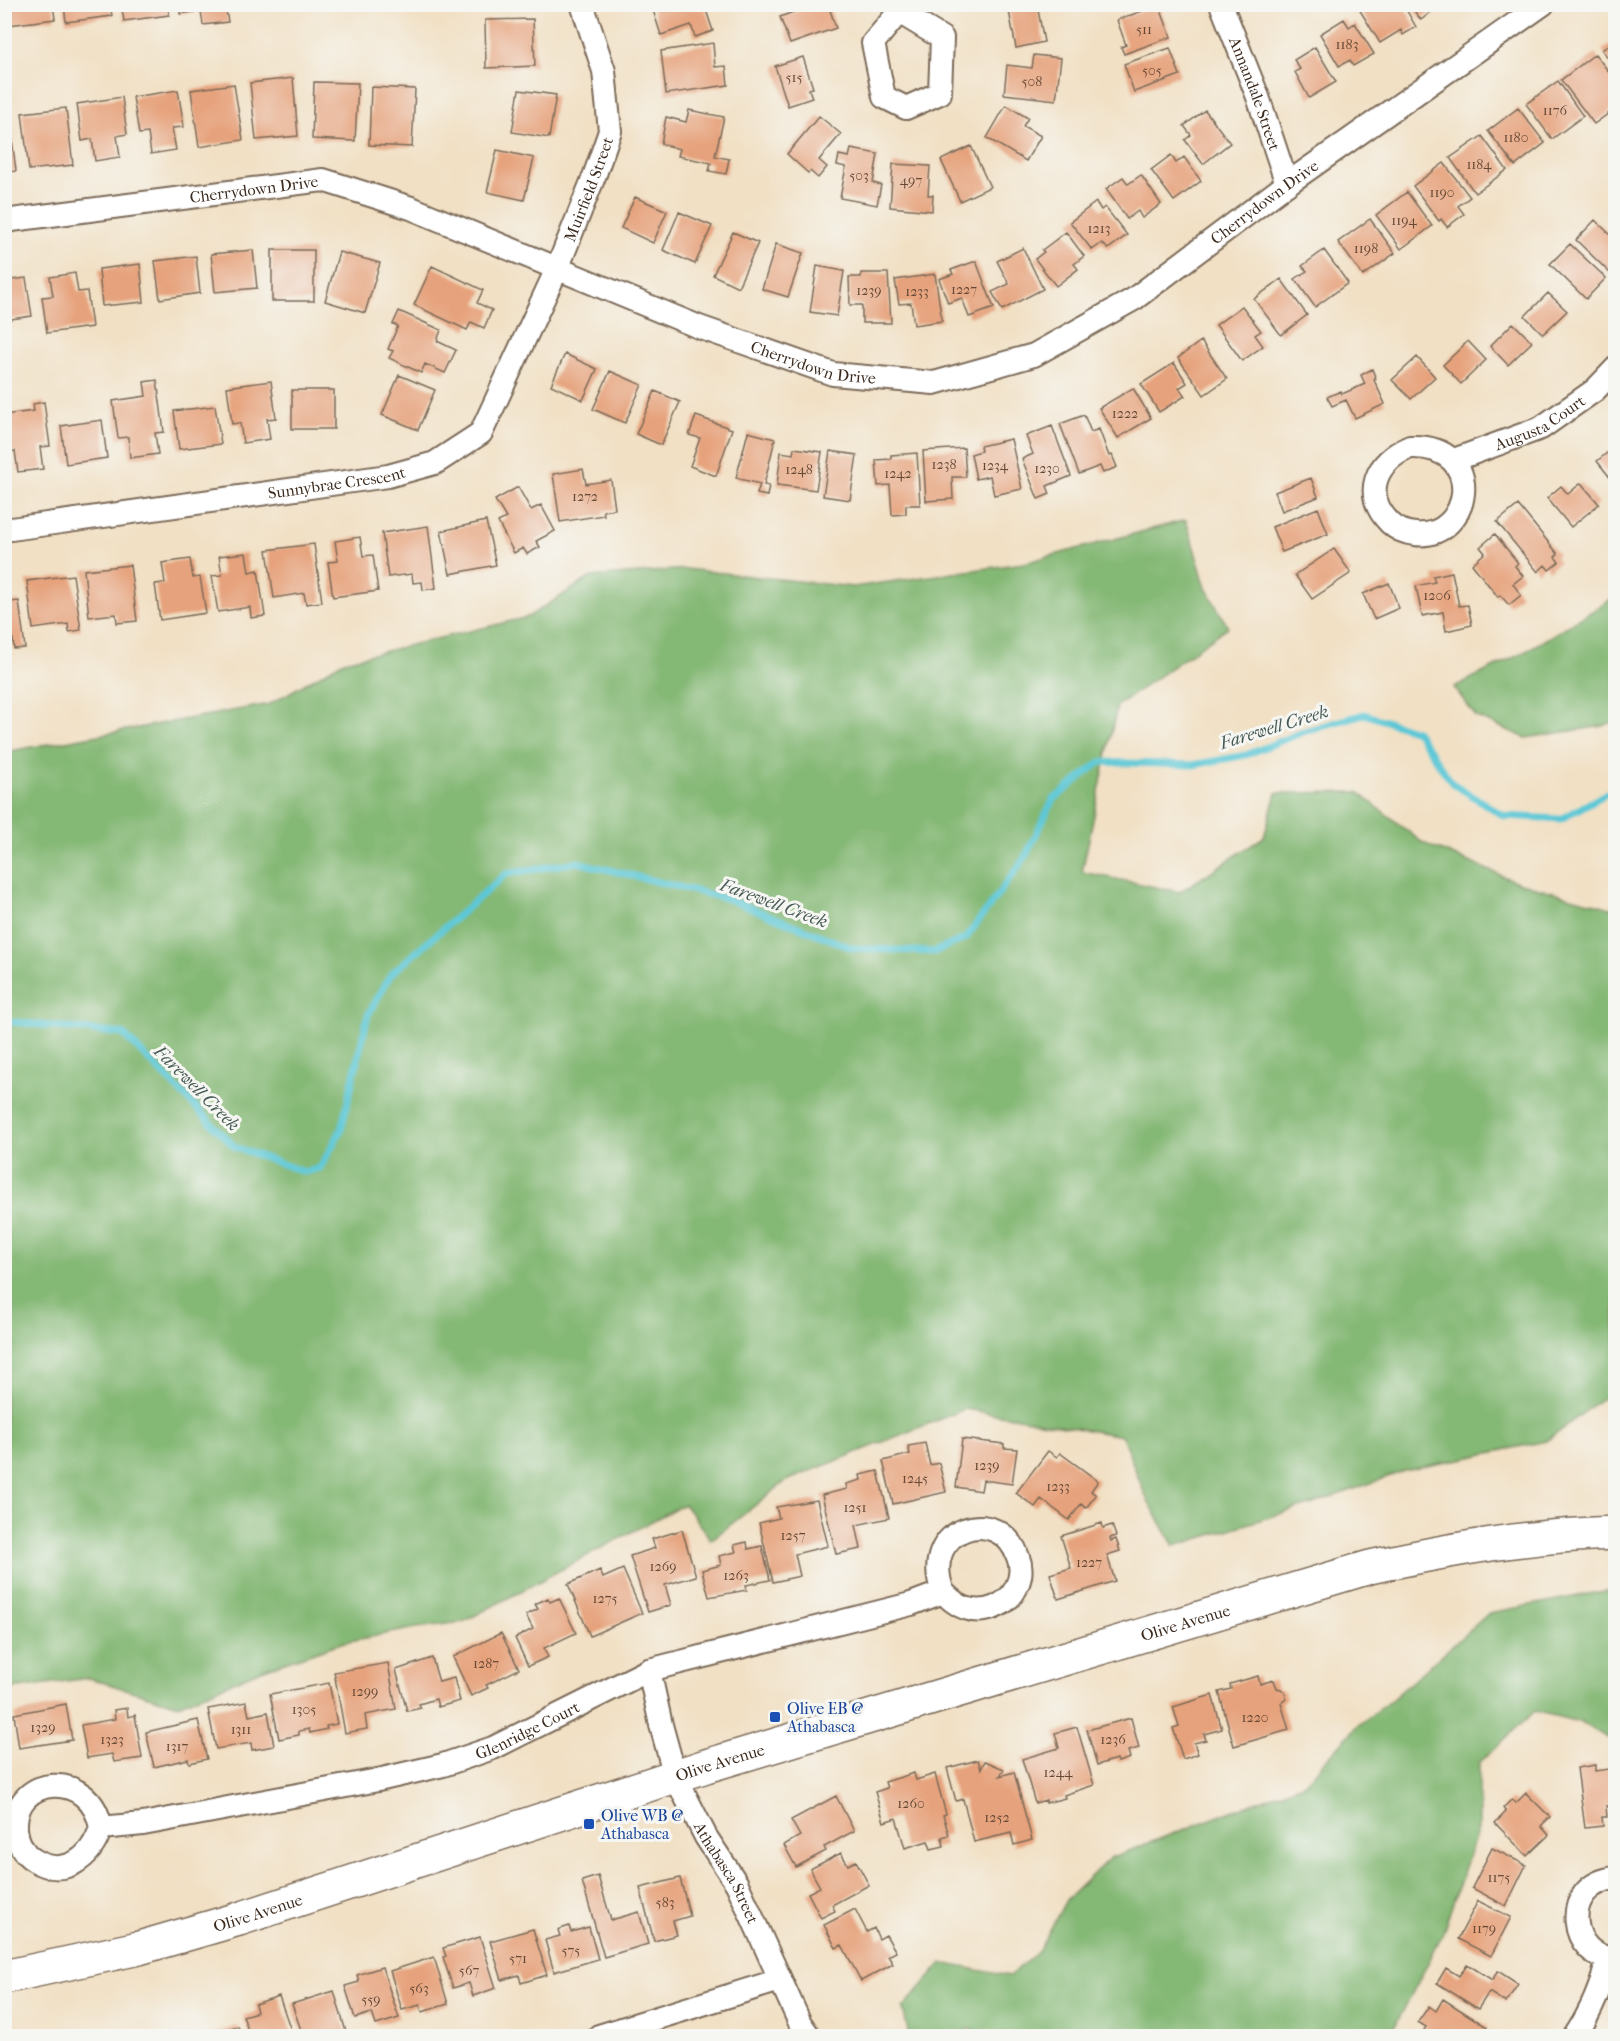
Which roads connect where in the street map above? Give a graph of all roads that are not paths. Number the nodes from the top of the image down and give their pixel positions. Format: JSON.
{"nodes":[{"id":1,"x":582,"y":4,"type":"edge"},
{"id":2,"x":1221,"y":4,"type":"edge"},
{"id":3,"x":1543,"y":4,"type":"edge"},
{"id":4,"x":1287,"y":184,"type":"junction"},
{"id":5,"x":4,"y":221,"type":"edge"},
{"id":6,"x":557,"y":269,"type":"junction"},
{"id":7,"x":1616,"y":368,"type":"edge"},
{"id":8,"x":1454,"y":460,"type":"dead end"},
{"id":9,"x":4,"y":530,"type":"edge"},
{"id":10,"x":1616,"y":1533,"type":"edge"},
{"id":11,"x":943,"y":1592,"type":"dead end"},
{"id":12,"x":649,"y":1670,"type":"junction"},
{"id":13,"x":675,"y":1776,"type":"junction"},
{"id":14,"x":101,"y":1828,"type":"dead end"},
{"id":15,"x":1616,"y":1878,"type":"edge"},
{"id":16,"x":1612,"y":1958,"type":"edge"},
{"id":17,"x":4,"y":1977,"type":"edge"},
{"id":18,"x":780,"y":1980,"type":"junction"},
{"id":19,"x":1578,"y":2035,"type":"edge"},
{"id":20,"x":599,"y":2037,"type":"edge"},
{"id":21,"x":809,"y":2037,"type":"edge"}],
"edges":[{"from":1,"to":6,"type":"street","name":"Muirfield Street"},
{"from":2,"to":4,"type":"street","name":"Annandale Street"},
{"from":3,"to":4,"type":"street","name":"Cherrydown Drive"},
{"from":4,"to":6,"type":"street","name":"Cherrydown Drive"},
{"from":5,"to":6,"type":"street","name":"Cherrydown Drive"},
{"from":6,"to":9,"type":"street","name":"Sunnybrae Crescent"},
{"from":7,"to":8,"type":"street","name":"Augusta Court"},
{"from":10,"to":13,"type":"main road","name":"Olive Avenue"},
{"from":11,"to":12,"type":"street","name":"Glenridge Court"},
{"from":12,"to":13,"type":"street","name":"Athabasca Street"},
{"from":12,"to":14,"type":"street","name":"Glenridge Court"},
{"from":13,"to":17,"type":"main road","name":"Olive Avenue"},
{"from":13,"to":18,"type":"street","name":"Athabasca Street"},
{"from":15,"to":16,"type":"street"},
{"from":16,"to":19,"type":"street"},
{"from":18,"to":20,"type":"street"},
{"from":18,"to":21,"type":"street","name":"Athabasca Street"}]}
